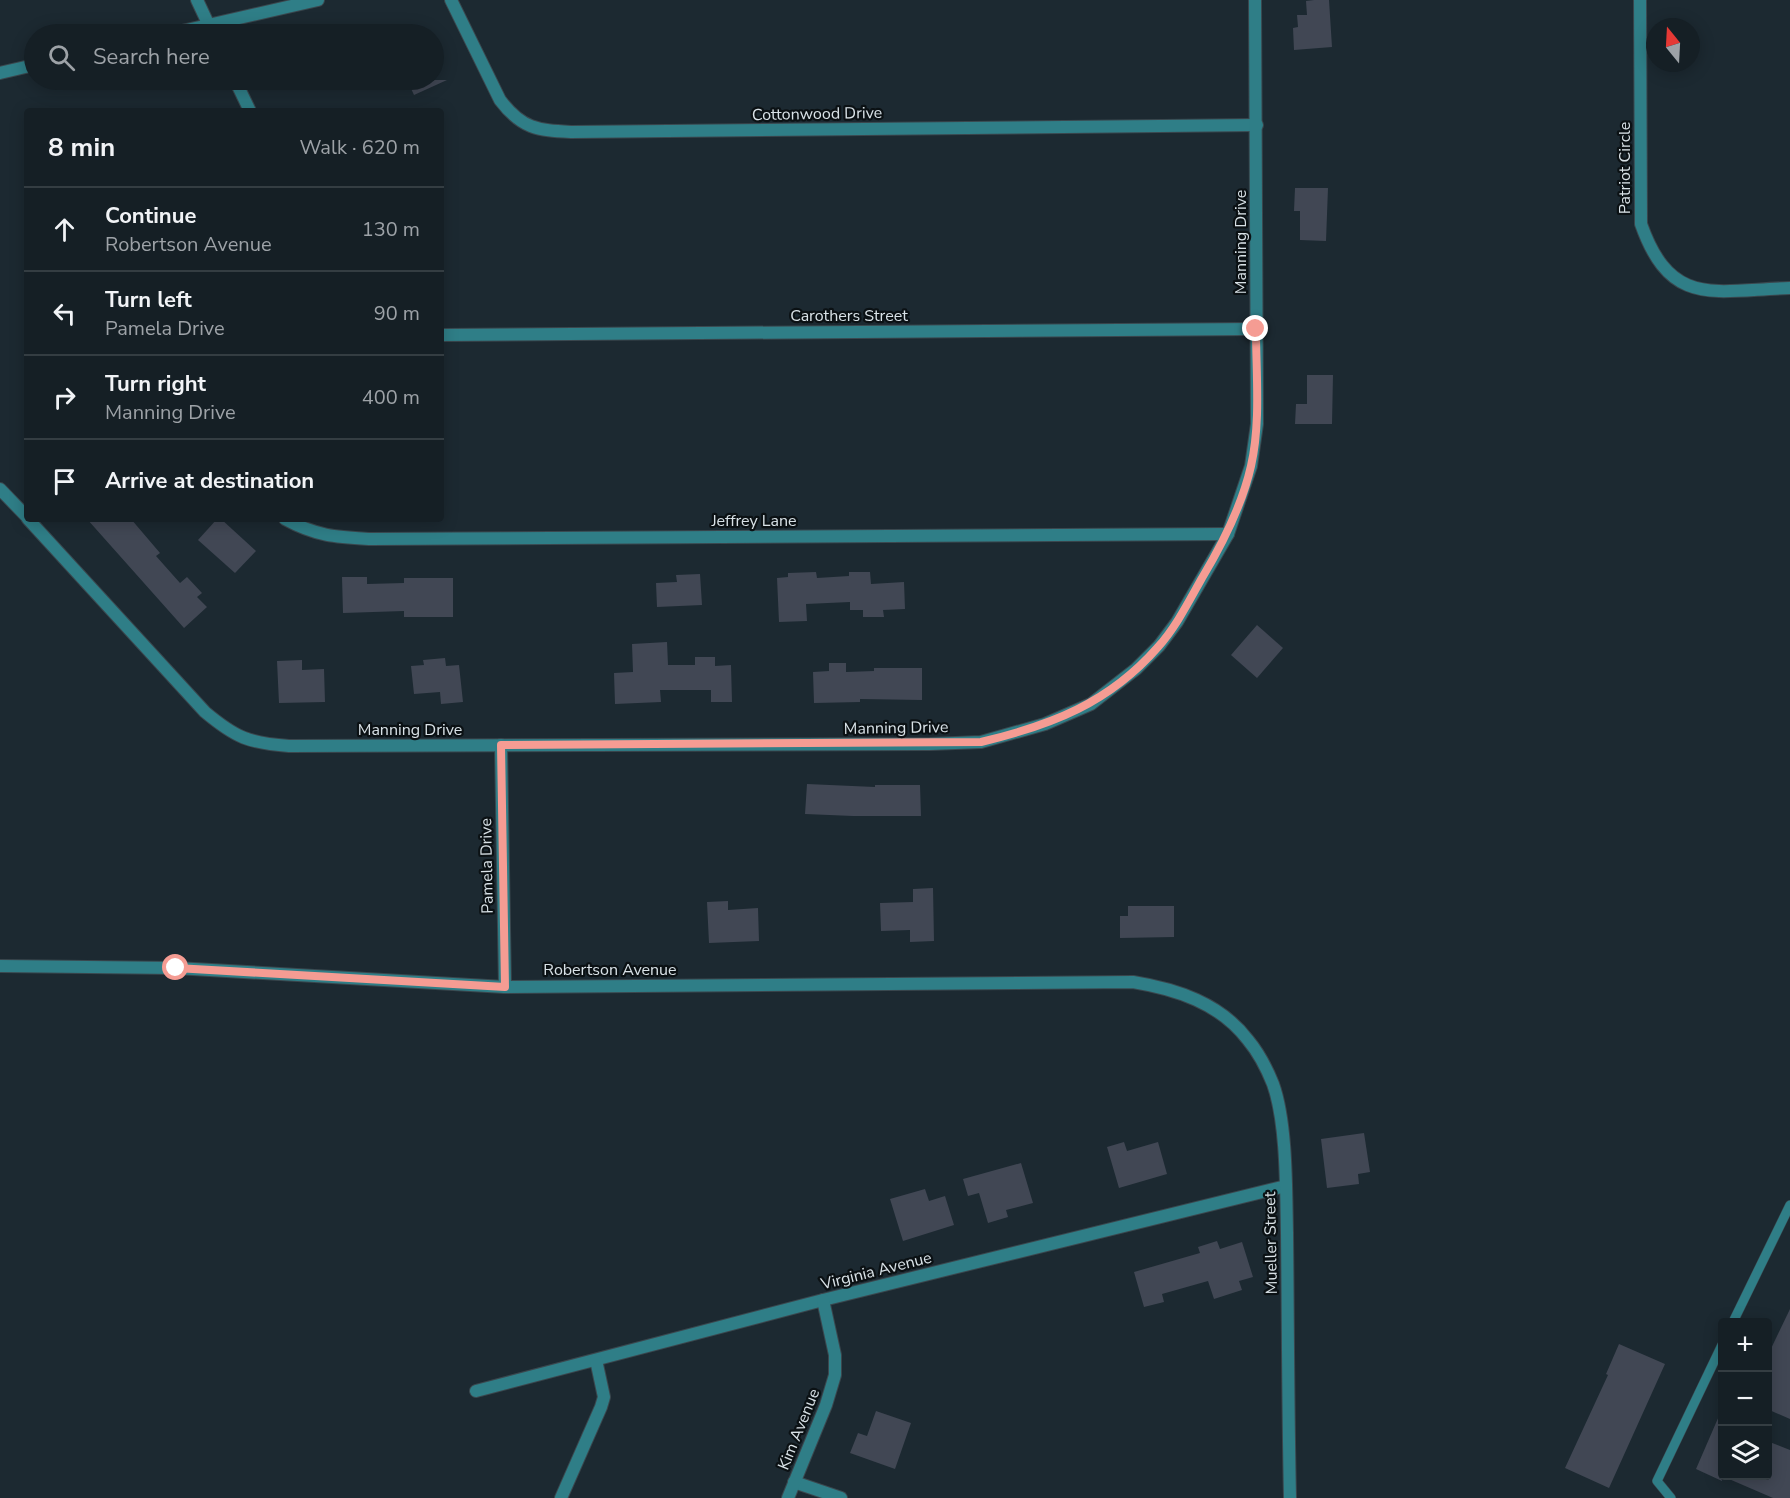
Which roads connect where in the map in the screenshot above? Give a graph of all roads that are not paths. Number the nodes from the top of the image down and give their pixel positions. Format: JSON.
{"nodes":[{"id":1,"x":197,"y":0,"type":"edge"},
{"id":2,"x":318,"y":0,"type":"edge"},
{"id":3,"x":451,"y":0,"type":"edge"},
{"id":4,"x":1255,"y":0,"type":"edge"},
{"id":5,"x":1640,"y":0,"type":"edge"},
{"id":6,"x":208,"y":24,"type":"edge"},
{"id":7,"x":232,"y":24,"type":"edge"},
{"id":8,"x":24,"y":67,"type":"edge"},
{"id":9,"x":0,"y":73,"type":"edge"},
{"id":10,"x":240,"y":90,"type":"edge"},
{"id":11,"x":249,"y":108,"type":"edge"},
{"id":12,"x":1257,"y":125,"type":"junction"},
{"id":13,"x":1790,"y":288,"type":"edge"},
{"id":14,"x":1256,"y":329,"type":"junction"},
{"id":15,"x":444,"y":335,"type":"edge"},
{"id":16,"x":0,"y":489,"type":"edge"},
{"id":17,"x":24,"y":514,"type":"edge"},
{"id":18,"x":32,"y":522,"type":"edge"},
{"id":19,"x":291,"y":522,"type":"edge"},
{"id":20,"x":1228,"y":534,"type":"junction"},
{"id":21,"x":501,"y":745,"type":"junction"},
{"id":22,"x":0,"y":966,"type":"edge"},
{"id":23,"x":505,"y":987,"type":"junction"},
{"id":24,"x":1215,"y":1010,"type":"joint"},
{"id":25,"x":1286,"y":1186,"type":"junction"},
{"id":26,"x":1790,"y":1205,"type":"edge"},
{"id":27,"x":823,"y":1300,"type":"junction"},
{"id":28,"x":1735,"y":1318,"type":"edge"},
{"id":29,"x":1718,"y":1353,"type":"edge"},
{"id":30,"x":596,"y":1360,"type":"junction"},
{"id":31,"x":476,"y":1391,"type":"dead end"},
{"id":32,"x":794,"y":1482,"type":"junction"},
{"id":33,"x":561,"y":1498,"type":"edge"},
{"id":34,"x":788,"y":1498,"type":"edge"},
{"id":35,"x":841,"y":1498,"type":"edge"},
{"id":36,"x":1290,"y":1498,"type":"edge"},
{"id":37,"x":1671,"y":1498,"type":"edge"}],
"edges":[{"from":1,"to":6,"type":"street"},
{"from":2,"to":7,"type":"street"},
{"from":3,"to":12,"type":"street","name":"Cottonwood Drive"},
{"from":4,"to":12,"type":"street","name":"Manning Drive"},
{"from":5,"to":13,"type":"street","name":"Patriot Circle"},
{"from":8,"to":9,"type":"street"},
{"from":10,"to":11,"type":"street"},
{"from":12,"to":14,"type":"street","name":"Manning Drive"},
{"from":14,"to":15,"type":"street","name":"Carothers Street"},
{"from":14,"to":20,"type":"street","name":"Manning Drive"},
{"from":16,"to":17,"type":"street","name":"Manning Drive"},
{"from":18,"to":21,"type":"street","name":"Manning Drive"},
{"from":19,"to":20,"type":"street","name":"Jeffrey Lane"},
{"from":20,"to":21,"type":"street","name":"Manning Drive"},
{"from":21,"to":23,"type":"street","name":"Pamela Drive"},
{"from":22,"to":23,"type":"street","name":"Robertson Avenue"},
{"from":23,"to":24,"type":"street","name":"Robertson Avenue"},
{"from":24,"to":25,"type":"street","name":"Mueller Street"},
{"from":25,"to":27,"type":"street","name":"Virginia Avenue"},
{"from":25,"to":36,"type":"street","name":"Mueller Street"},
{"from":26,"to":28,"type":"lane"},
{"from":27,"to":30,"type":"street","name":"Virginia Avenue"},
{"from":27,"to":32,"type":"street","name":"Kim Avenue"},
{"from":29,"to":37,"type":"lane"},
{"from":30,"to":31,"type":"street","name":"Virginia Avenue"},
{"from":30,"to":33,"type":"street"},
{"from":32,"to":34,"type":"street","name":"Kim Avenue"},
{"from":32,"to":35,"type":"street"}]}
